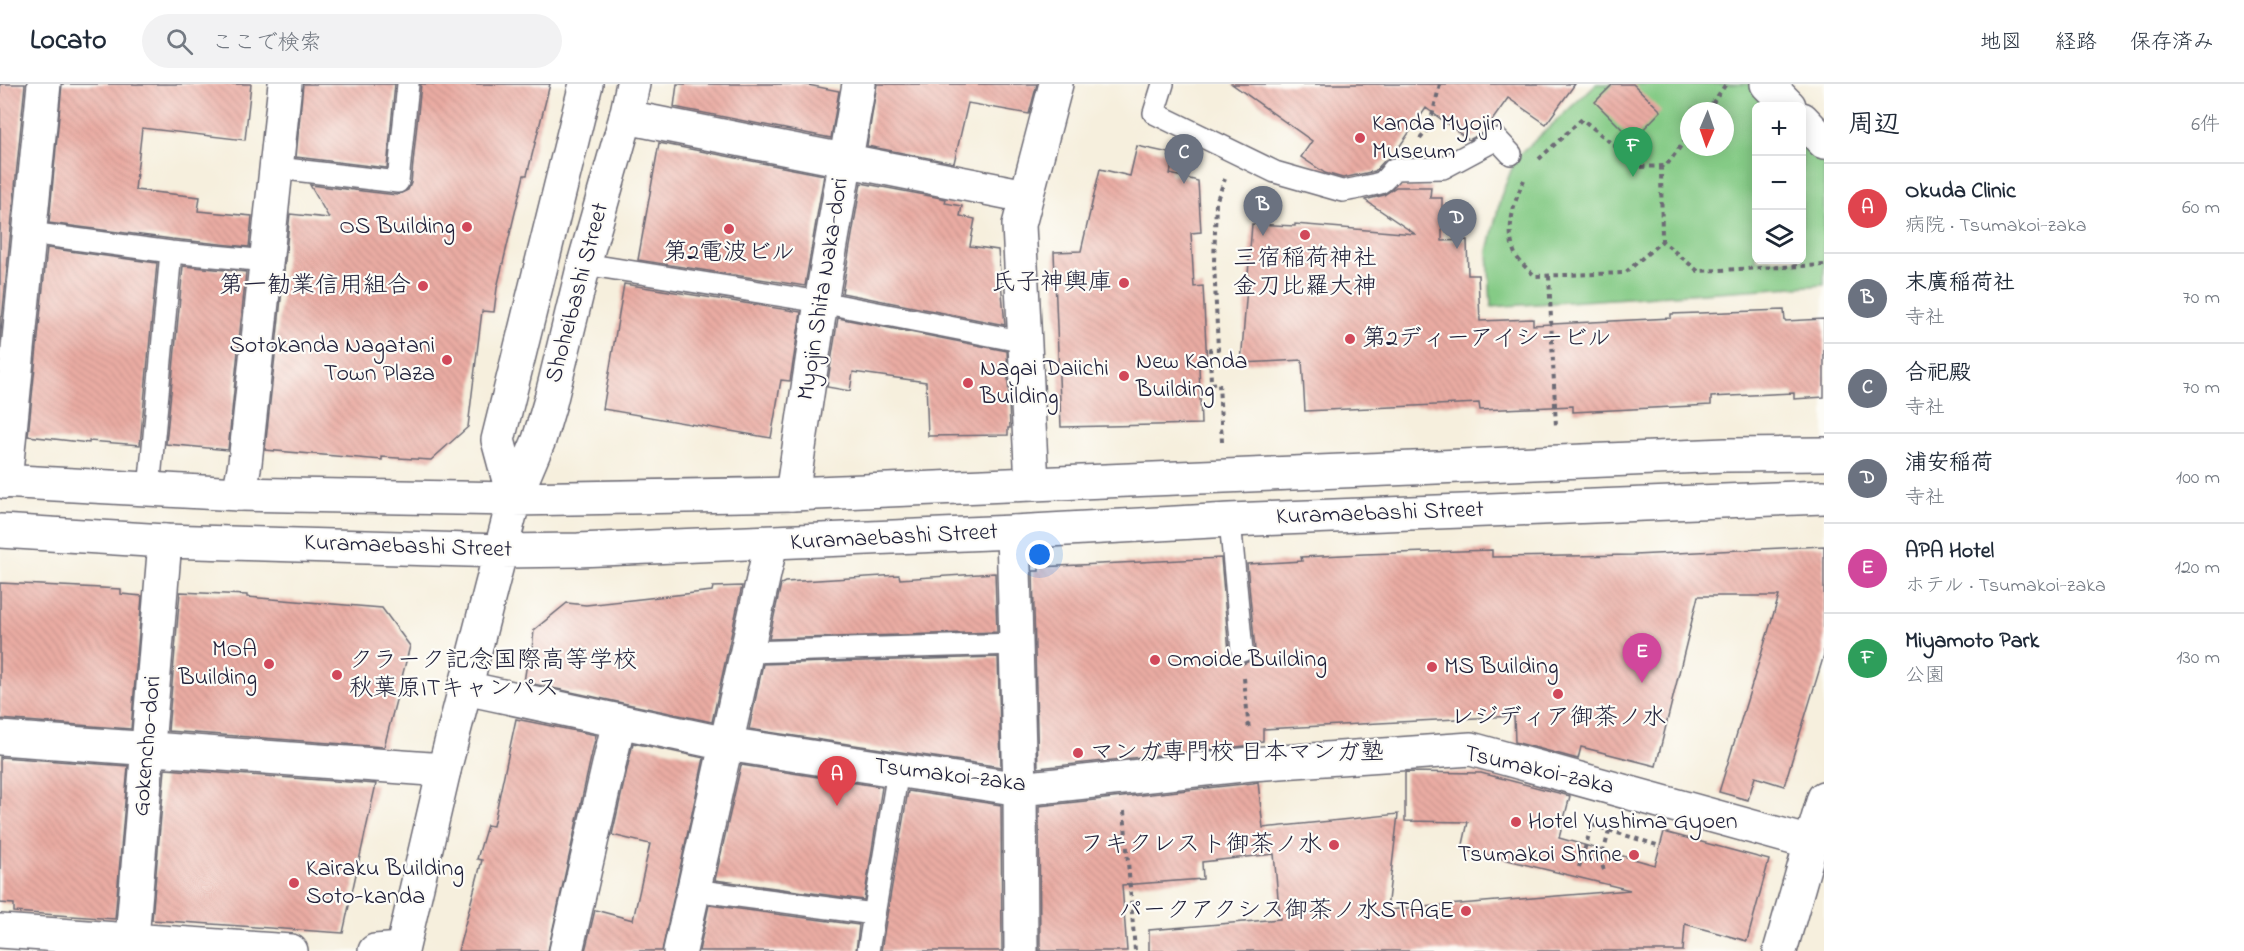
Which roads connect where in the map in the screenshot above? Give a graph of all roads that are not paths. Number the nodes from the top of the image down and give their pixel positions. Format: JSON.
{"nodes":[{"id":1,"x":44,"y":84,"type":"edge"},
{"id":2,"x":285,"y":84,"type":"edge"},
{"id":3,"x":408,"y":84,"type":"edge"},
{"id":4,"x":586,"y":84,"type":"edge"},
{"id":5,"x":633,"y":84,"type":"edge"},
{"id":6,"x":859,"y":84,"type":"edge"},
{"id":7,"x":1056,"y":84,"type":"edge"},
{"id":8,"x":1163,"y":84,"type":"edge"},
{"id":9,"x":1767,"y":84,"type":"edge"},
{"id":10,"x":1785,"y":102,"type":"edge"},
{"id":11,"x":626,"y":117,"type":"junction"},
{"id":12,"x":1806,"y":123,"type":"edge"},
{"id":13,"x":1824,"y":142,"type":"edge"},
{"id":14,"x":1511,"y":154,"type":"dead end"},
{"id":15,"x":846,"y":160,"type":"junction"},
{"id":16,"x":277,"y":168,"type":"junction"},
{"id":17,"x":1026,"y":196,"type":"junction"},
{"id":18,"x":30,"y":233,"type":"junction"},
{"id":19,"x":171,"y":252,"type":"junction"},
{"id":20,"x":267,"y":261,"type":"junction"},
{"id":21,"x":584,"y":264,"type":"junction"},
{"id":22,"x":821,"y":302,"type":"junction"},
{"id":23,"x":1025,"y":342,"type":"junction"},
{"id":24,"x":1824,"y":453,"type":"edge"},
{"id":25,"x":3,"y":482,"type":"edge"},
{"id":26,"x":1032,"y":484,"type":"junction"},
{"id":27,"x":148,"y":490,"type":"junction"},
{"id":28,"x":239,"y":494,"type":"junction"},
{"id":29,"x":792,"y":494,"type":"junction"},
{"id":30,"x":1824,"y":497,"type":"edge"},
{"id":31,"x":514,"y":499,"type":"junction"},
{"id":32,"x":1230,"y":520,"type":"junction"},
{"id":33,"x":0,"y":531,"type":"edge"},
{"id":34,"x":1013,"y":532,"type":"junction"},
{"id":35,"x":165,"y":541,"type":"junction"},
{"id":36,"x":771,"y":543,"type":"junction"},
{"id":37,"x":502,"y":551,"type":"junction"},
{"id":38,"x":1016,"y":644,"type":"junction"},
{"id":39,"x":1242,"y":651,"type":"road end"},
{"id":40,"x":746,"y":652,"type":"junction"},
{"id":41,"x":465,"y":688,"type":"junction"},
{"id":42,"x":619,"y":721,"type":"junction"},
{"id":43,"x":0,"y":738,"type":"edge"},
{"id":44,"x":726,"y":744,"type":"junction"},
{"id":45,"x":147,"y":749,"type":"junction"},
{"id":46,"x":444,"y":770,"type":"junction"},
{"id":47,"x":898,"y":771,"type":"junction"},
{"id":48,"x":1020,"y":789,"type":"junction"},
{"id":49,"x":1824,"y":798,"type":"edge"},
{"id":50,"x":1811,"y":843,"type":"junction"},
{"id":51,"x":693,"y":890,"type":"junction"},
{"id":52,"x":874,"y":914,"type":"junction"},
{"id":53,"x":0,"y":932,"type":"edge"},
{"id":54,"x":132,"y":945,"type":"edge"},
{"id":55,"x":393,"y":950,"type":"edge"},
{"id":56,"x":291,"y":951,"type":"edge"},
{"id":57,"x":566,"y":951,"type":"edge"},
{"id":58,"x":680,"y":951,"type":"edge"},
{"id":59,"x":868,"y":951,"type":"edge"},
{"id":60,"x":1021,"y":951,"type":"edge"},
{"id":61,"x":1780,"y":951,"type":"edge"}],
"edges":[{"from":1,"to":18,"type":"street"},
{"from":2,"to":16,"type":"street"},
{"from":3,"to":16,"type":"lane"},
{"from":4,"to":31,"type":"street","name":"Shoheibashi Street"},
{"from":5,"to":11,"type":"street","name":"Shoheibashi Street"},
{"from":6,"to":15,"type":"street","name":"Myojin Shita Naka-dori"},
{"from":7,"to":17,"type":"street"},
{"from":8,"to":14,"type":"lane"},
{"from":9,"to":10,"type":"street"},
{"from":11,"to":15,"type":"street"},
{"from":11,"to":21,"type":"street","name":"Shoheibashi Street"},
{"from":12,"to":13,"type":"street"},
{"from":15,"to":17,"type":"street"},
{"from":15,"to":22,"type":"street","name":"Myojin Shita Naka-dori"},
{"from":16,"to":20,"type":"street"},
{"from":17,"to":23,"type":"street"},
{"from":18,"to":19,"type":"lane"},
{"from":18,"to":25,"type":"street"},
{"from":19,"to":20,"type":"lane"},
{"from":19,"to":27,"type":"lane"},
{"from":20,"to":28,"type":"street"},
{"from":21,"to":22,"type":"lane"},
{"from":21,"to":31,"type":"street","name":"Shoheibashi Street"},
{"from":22,"to":23,"type":"lane"},
{"from":22,"to":29,"type":"street","name":"Myojin Shita Naka-dori"},
{"from":23,"to":26,"type":"street"},
{"from":24,"to":26,"type":"street","name":"Kuramaebashi Street"},
{"from":25,"to":27,"type":"street","name":"Kuramaebashi Street"},
{"from":26,"to":29,"type":"street","name":"Kuramaebashi Street"},
{"from":27,"to":28,"type":"street","name":"Kuramaebashi Street"},
{"from":28,"to":31,"type":"street","name":"Kuramaebashi Street"},
{"from":29,"to":31,"type":"street","name":"Kuramaebashi Street"},
{"from":30,"to":32,"type":"street","name":"Kuramaebashi Street"},
{"from":31,"to":37,"type":"street","name":"Shoheibashi Street"},
{"from":32,"to":34,"type":"street","name":"Kuramaebashi Street"},
{"from":32,"to":39,"type":"lane"},
{"from":33,"to":35,"type":"street","name":"Kuramaebashi Street"},
{"from":34,"to":36,"type":"street","name":"Kuramaebashi Street"},
{"from":34,"to":38,"type":"street"},
{"from":35,"to":37,"type":"street","name":"Kuramaebashi Street"},
{"from":35,"to":45,"type":"street","name":"Gokencho-dori"},
{"from":36,"to":37,"type":"street","name":"Kuramaebashi Street"},
{"from":36,"to":40,"type":"street"},
{"from":37,"to":41,"type":"street","name":"Shoheibashi Street"},
{"from":38,"to":40,"type":"lane"},
{"from":38,"to":48,"type":"street"},
{"from":40,"to":44,"type":"street"},
{"from":41,"to":42,"type":"street","name":"Tsumakoi-zaka"},
{"from":41,"to":46,"type":"street","name":"Shoheibashi Street"},
{"from":42,"to":44,"type":"street","name":"Tsumakoi-zaka"},
{"from":42,"to":57,"type":"street"},
{"from":43,"to":45,"type":"street"},
{"from":44,"to":47,"type":"street","name":"Tsumakoi-zaka"},
{"from":44,"to":51,"type":"street"},
{"from":45,"to":46,"type":"street"},
{"from":45,"to":54,"type":"street","name":"Gokencho-dori"},
{"from":46,"to":55,"type":"street","name":"Shoheibashi Street"},
{"from":47,"to":48,"type":"street","name":"Tsumakoi-zaka"},
{"from":47,"to":52,"type":"lane"},
{"from":48,"to":50,"type":"street","name":"Tsumakoi-zaka"},
{"from":48,"to":60,"type":"street"},
{"from":49,"to":50,"type":"street"},
{"from":50,"to":61,"type":"street"},
{"from":51,"to":52,"type":"lane"},
{"from":51,"to":58,"type":"street"},
{"from":52,"to":59,"type":"lane"},
{"from":53,"to":54,"type":"street"},
{"from":54,"to":56,"type":"street"}]}
